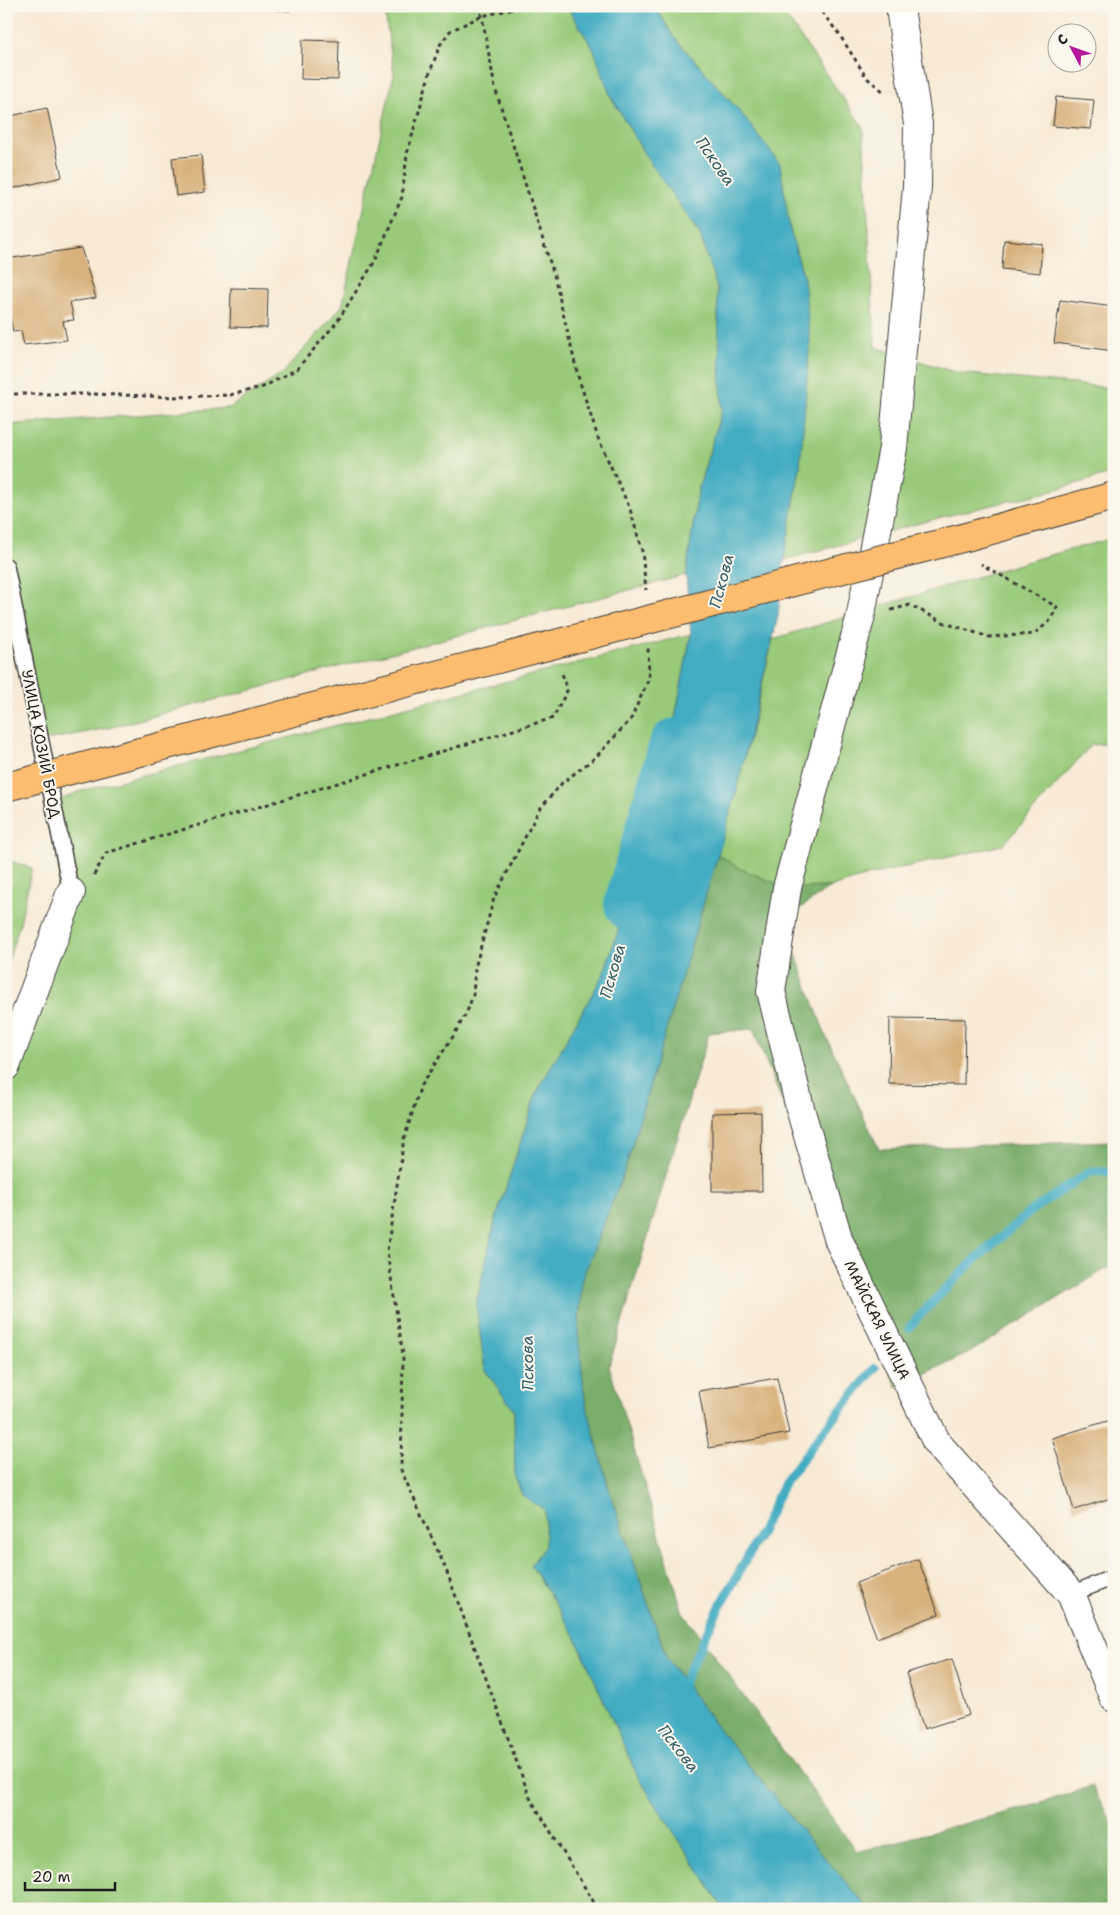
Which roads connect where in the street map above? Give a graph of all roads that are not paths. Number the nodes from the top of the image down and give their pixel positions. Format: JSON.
{"nodes":[{"id":1,"x":901,"y":6,"type":"edge"},
{"id":2,"x":1114,"y":496,"type":"edge"},
{"id":3,"x":6,"y":566,"type":"edge"},
{"id":4,"x":6,"y":787,"type":"edge"},
{"id":5,"x":71,"y":892,"type":"joint"},
{"id":6,"x":6,"y":1066,"type":"edge"},
{"id":7,"x":1114,"y":1577,"type":"edge"},
{"id":8,"x":1071,"y":1594,"type":"junction"},
{"id":9,"x":1114,"y":1698,"type":"edge"}],
"edges":[{"from":1,"to":8,"type":"street","name":"МАЙСКАЯ УЛИЦА"},
{"from":2,"to":4,"type":"highway","bridge":true},
{"from":3,"to":5,"type":"lane","name":"УЛИЦА КОЗИЙ БРОД"},
{"from":5,"to":6,"type":"street"},
{"from":7,"to":8,"type":"lane"},
{"from":8,"to":9,"type":"street","name":"МАЙСКАЯ УЛИЦА"}]}
